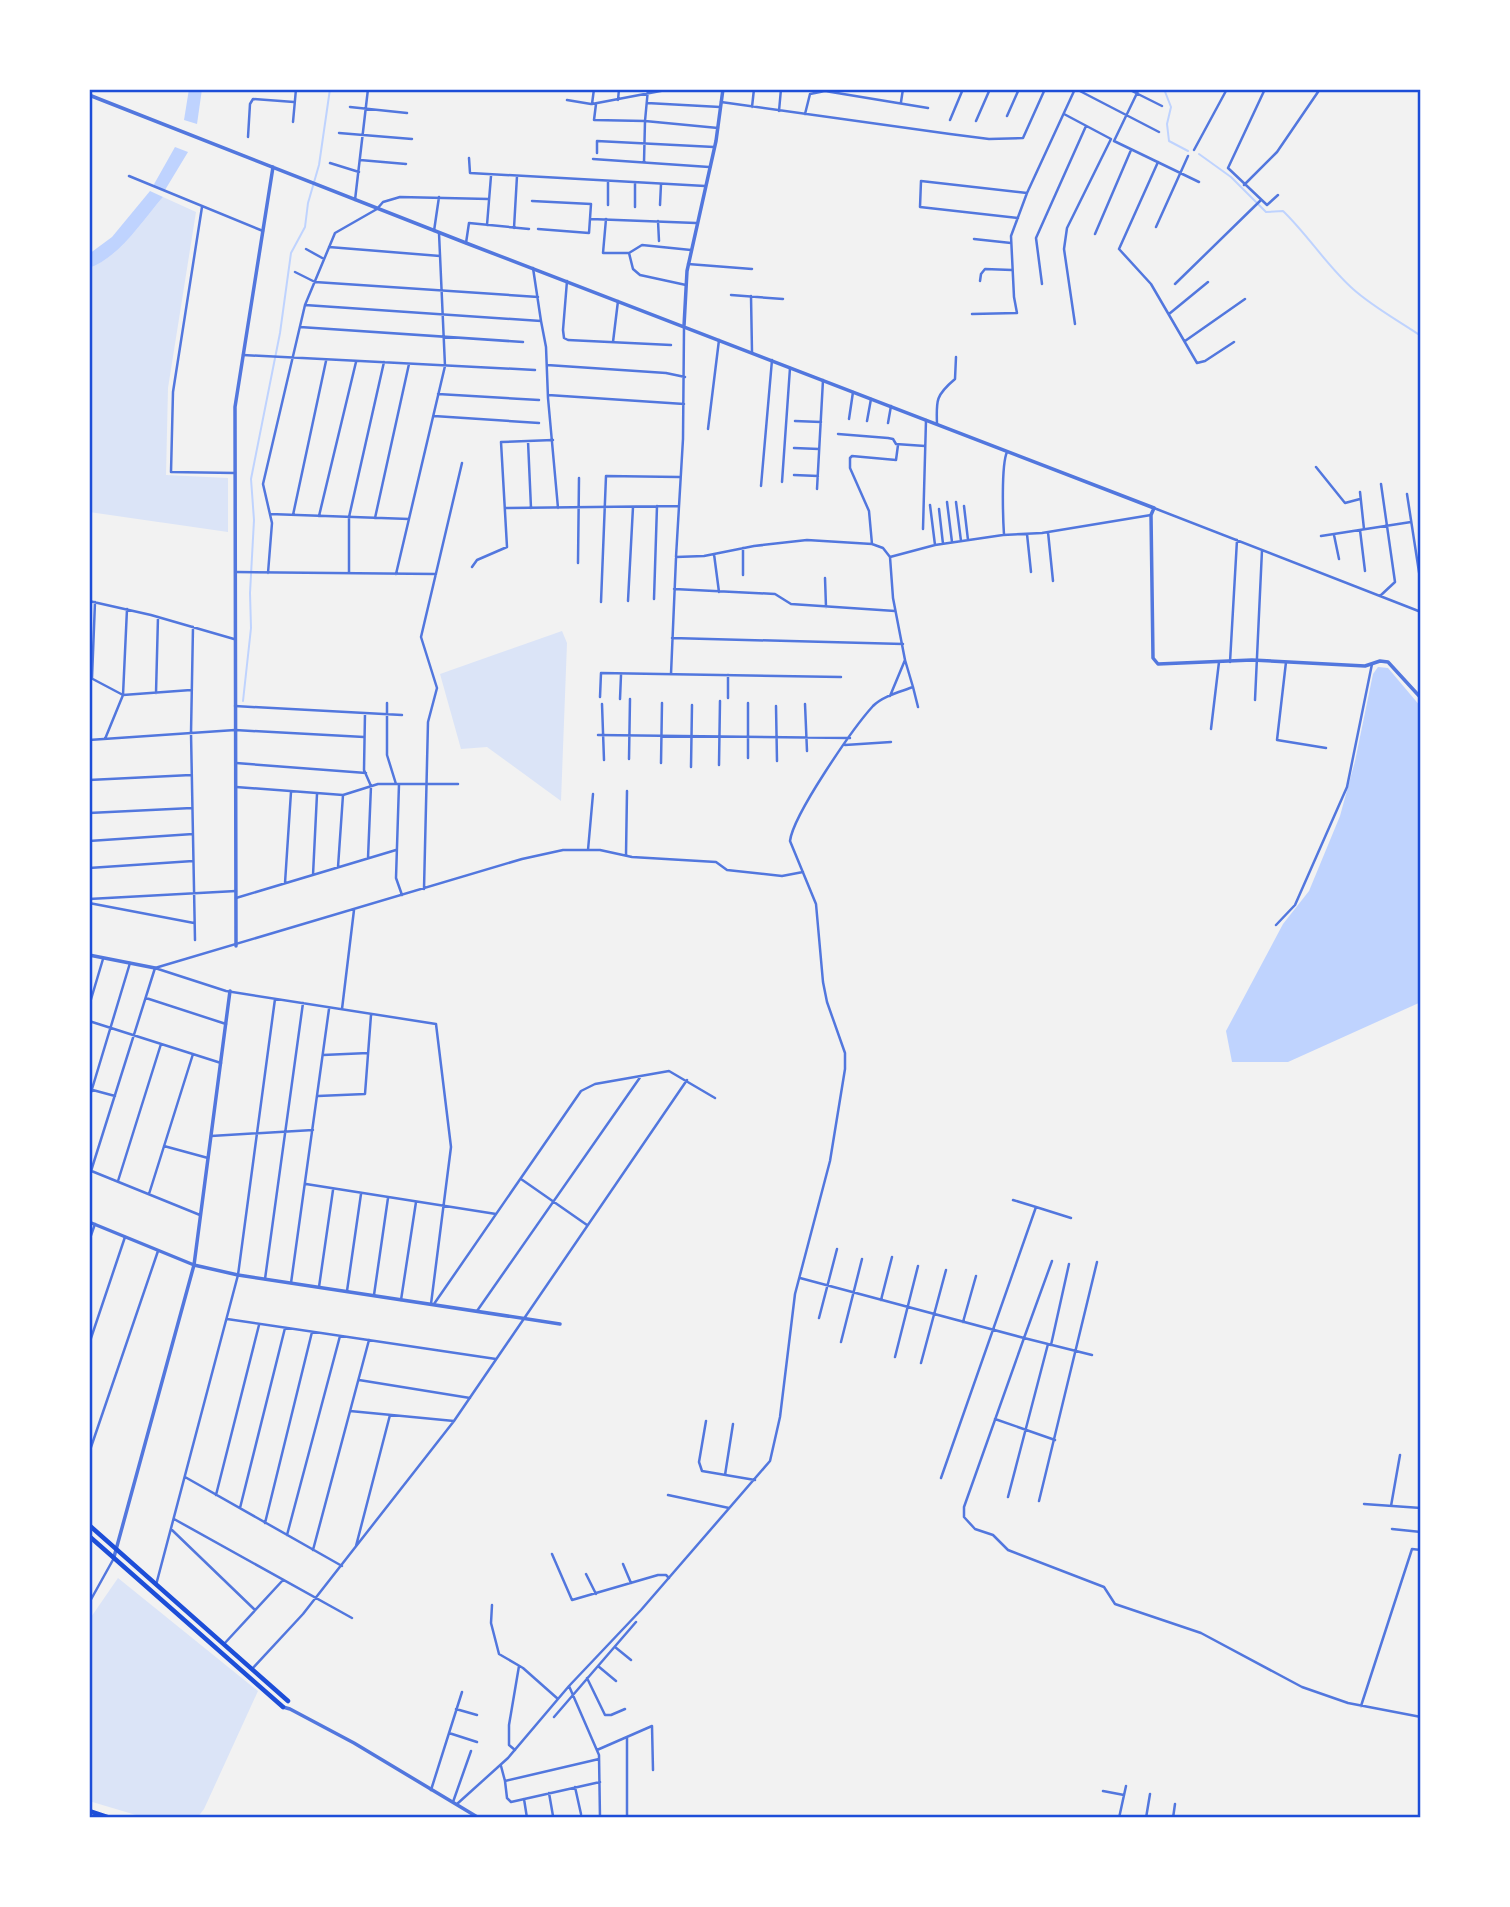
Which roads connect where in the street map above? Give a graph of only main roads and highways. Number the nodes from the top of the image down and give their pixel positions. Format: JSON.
{"nodes":[{"id":1,"x":89,"y":1525,"type":"edge"},
{"id":2,"x":89,"y":1536,"type":"edge"},
{"id":3,"x":288,"y":1701,"type":"road end"},
{"id":4,"x":283,"y":1707,"type":"road end"},
{"id":5,"x":89,"y":1811,"type":"edge"},
{"id":6,"x":110,"y":1818,"type":"edge"}],
"edges":[{"from":1,"to":3,"type":"main road"},
{"from":2,"to":4,"type":"main road"},
{"from":5,"to":6,"type":"main road"}]}
